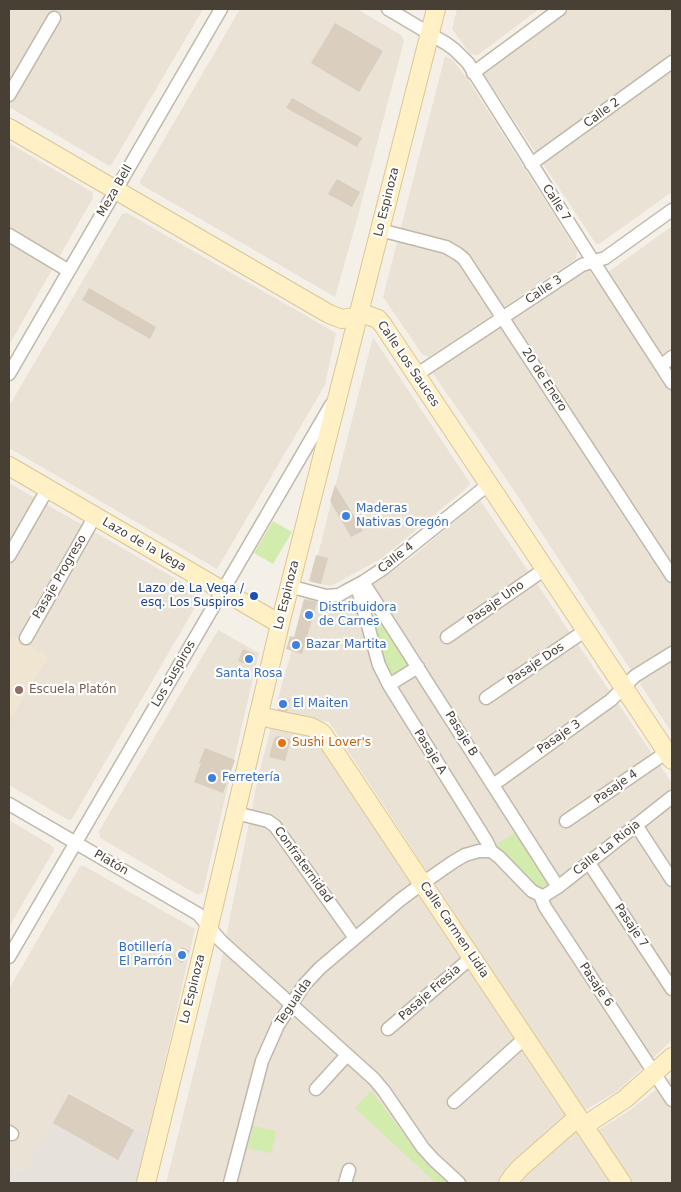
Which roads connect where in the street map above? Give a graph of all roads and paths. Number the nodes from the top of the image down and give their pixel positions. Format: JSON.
{"nodes":[{"id":1,"x":221,"y":9,"type":"edge"},
{"id":2,"x":388,"y":9,"type":"edge"},
{"id":3,"x":436,"y":9,"type":"edge"},
{"id":4,"x":560,"y":9,"type":"edge"},
{"id":5,"x":54,"y":18,"type":"dead end"},
{"id":6,"x":430,"y":33,"type":"junction"},
{"id":7,"x":672,"y":62,"type":"edge"},
{"id":8,"x":473,"y":72,"type":"junction"},
{"id":9,"x":9,"y":95,"type":"edge"},
{"id":10,"x":9,"y":128,"type":"edge"},
{"id":11,"x":531,"y":164,"type":"junction"},
{"id":12,"x":116,"y":190,"type":"junction"},
{"id":13,"x":672,"y":210,"type":"edge"},
{"id":14,"x":380,"y":230,"type":"junction"},
{"id":15,"x":9,"y":235,"type":"edge"},
{"id":16,"x":593,"y":261,"type":"junction"},
{"id":17,"x":69,"y":271,"type":"junction"},
{"id":18,"x":358,"y":316,"type":"junction"},
{"id":19,"x":503,"y":318,"type":"junction"},
{"id":20,"x":672,"y":357,"type":"edge"},
{"id":21,"x":661,"y":366,"type":"junction"},
{"id":22,"x":9,"y":374,"type":"edge"},
{"id":23,"x":416,"y":375,"type":"junction"},
{"id":24,"x":672,"y":384,"type":"edge"},
{"id":25,"x":339,"y":392,"type":"junction"},
{"id":26,"x":9,"y":466,"type":"edge"},
{"id":27,"x":489,"y":484,"type":"junction"},
{"id":28,"x":48,"y":488,"type":"junction"},
{"id":29,"x":95,"y":516,"type":"junction"},
{"id":30,"x":9,"y":556,"type":"edge"},
{"id":31,"x":545,"y":569,"type":"junction"},
{"id":32,"x":672,"y":576,"type":"edge"},
{"id":33,"x":360,"y":584,"type":"junction"},
{"id":34,"x":289,"y":586,"type":"junction"},
{"id":35,"x":223,"y":591,"type":"junction"},
{"id":36,"x":280,"y":624,"type":"junction"},
{"id":37,"x":586,"y":630,"type":"junction"},
{"id":38,"x":447,"y":637,"type":"dead end"},
{"id":39,"x":26,"y":638,"type":"dead end"},
{"id":40,"x":672,"y":653,"type":"edge"},
{"id":41,"x":418,"y":667,"type":"junction"},
{"id":42,"x":389,"y":685,"type":"junction"},
{"id":43,"x":624,"y":688,"type":"junction"},
{"id":44,"x":486,"y":698,"type":"dead end"},
{"id":45,"x":258,"y":716,"type":"junction"},
{"id":46,"x":669,"y":756,"type":"edge"},
{"id":47,"x":493,"y":785,"type":"junction"},
{"id":48,"x":672,"y":797,"type":"edge"},
{"id":49,"x":9,"y":804,"type":"edge"},
{"id":50,"x":236,"y":813,"type":"junction"},
{"id":51,"x":566,"y":822,"type":"dead end"},
{"id":52,"x":636,"y":826,"type":"junction"},
{"id":53,"x":75,"y":842,"type":"junction"},
{"id":54,"x":491,"y":852,"type":"junction"},
{"id":55,"x":589,"y":863,"type":"junction"},
{"id":56,"x":672,"y":880,"type":"edge"},
{"id":57,"x":423,"y":883,"type":"junction"},
{"id":58,"x":558,"y":887,"type":"junction"},
{"id":59,"x":540,"y":895,"type":"junction"},
{"id":60,"x":209,"y":926,"type":"junction"},
{"id":61,"x":355,"y":938,"type":"junction"},
{"id":62,"x":9,"y":957,"type":"edge"},
{"id":63,"x":472,"y":957,"type":"junction"},
{"id":64,"x":672,"y":989,"type":"edge"},
{"id":65,"x":291,"y":1004,"type":"junction"},
{"id":66,"x":388,"y":1029,"type":"dead end"},
{"id":67,"x":525,"y":1038,"type":"junction"},
{"id":68,"x":348,"y":1055,"type":"junction"},
{"id":69,"x":672,"y":1057,"type":"edge"},
{"id":70,"x":655,"y":1073,"type":"junction"},
{"id":71,"x":316,"y":1090,"type":"dead end"},
{"id":72,"x":672,"y":1100,"type":"edge"},
{"id":73,"x":454,"y":1102,"type":"dead end"},
{"id":74,"x":581,"y":1122,"type":"junction"},
{"id":75,"x":349,"y":1170,"type":"dead end"},
{"id":76,"x":146,"y":1183,"type":"edge"},
{"id":77,"x":230,"y":1183,"type":"edge"},
{"id":78,"x":346,"y":1183,"type":"edge"},
{"id":79,"x":459,"y":1183,"type":"edge"},
{"id":80,"x":508,"y":1183,"type":"edge"},
{"id":81,"x":622,"y":1183,"type":"edge"}],
"edges":[{"from":1,"to":12,"type":"street","name":"Meza Bell"},
{"from":2,"to":6,"type":"street","name":"Calle 7"},
{"from":3,"to":6,"type":"street","name":"Lo Espinoza"},
{"from":4,"to":8,"type":"street"},
{"from":5,"to":9,"type":"street"},
{"from":6,"to":8,"type":"street","name":"Calle 7"},
{"from":6,"to":14,"type":"street","name":"Lo Espinoza"},
{"from":7,"to":11,"type":"street","name":"Calle 2"},
{"from":8,"to":11,"type":"street","name":"Calle 7"},
{"from":10,"to":12,"type":"street","name":"Calle Los Sauces"},
{"from":11,"to":16,"type":"street","name":"Calle 7"},
{"from":12,"to":17,"type":"street","name":"Meza Bell"},
{"from":12,"to":18,"type":"street","name":"Calle Los Sauces"},
{"from":13,"to":16,"type":"street","name":"Calle 3"},
{"from":14,"to":18,"type":"street","name":"Lo Espinoza"},
{"from":14,"to":19,"type":"street","name":"20 de Enero"},
{"from":15,"to":17,"type":"street"},
{"from":16,"to":19,"type":"street","name":"Calle 3"},
{"from":16,"to":21,"type":"street","name":"Calle 7"},
{"from":17,"to":22,"type":"street","name":"Meza Bell"},
{"from":18,"to":23,"type":"street","name":"Calle Los Sauces"},
{"from":18,"to":25,"type":"street","name":"Lo Espinoza"},
{"from":19,"to":23,"type":"street","name":"Calle 3"},
{"from":19,"to":32,"type":"street","name":"20 de Enero"},
{"from":20,"to":21,"type":"street"},
{"from":21,"to":24,"type":"street","name":"Calle 7"},
{"from":23,"to":27,"type":"street","name":"Calle Los Sauces"},
{"from":25,"to":34,"type":"street","name":"Lo Espinoza"},
{"from":25,"to":35,"type":"street","name":"Los Suspiros"},
{"from":26,"to":28,"type":"street","name":"Lazo de la Vega"},
{"from":27,"to":31,"type":"street","name":"Calle Los Sauces"},
{"from":27,"to":33,"type":"street","name":"Calle 4"},
{"from":28,"to":29,"type":"street","name":"Lazo de la Vega"},
{"from":28,"to":30,"type":"street"},
{"from":29,"to":35,"type":"street","name":"Lazo de la Vega"},
{"from":29,"to":39,"type":"street","name":"Pasaje Progreso"},
{"from":31,"to":37,"type":"street","name":"Calle Los Sauces"},
{"from":31,"to":38,"type":"street","name":"Pasaje Uno"},
{"from":33,"to":34,"type":"street","name":"Calle 4"},
{"from":33,"to":41,"type":"street","name":"Pasaje B"},
{"from":33,"to":42,"type":"street","name":"Pasaje A"},
{"from":34,"to":36,"type":"street","name":"Lo Espinoza"},
{"from":35,"to":36,"type":"street","name":"Lazo de la Vega"},
{"from":35,"to":53,"type":"street","name":"Los Suspiros"},
{"from":36,"to":45,"type":"street","name":"Lo Espinoza"},
{"from":37,"to":43,"type":"street","name":"Calle Los Sauces"},
{"from":37,"to":44,"type":"street","name":"Pasaje Dos"},
{"from":40,"to":43,"type":"street","name":"Pasaje 3"},
{"from":41,"to":42,"type":"street"},
{"from":41,"to":47,"type":"street","name":"Pasaje B"},
{"from":42,"to":54,"type":"street","name":"Pasaje A"},
{"from":43,"to":46,"type":"street","name":"Calle Los Sauces"},
{"from":43,"to":47,"type":"street","name":"Pasaje 3"},
{"from":45,"to":50,"type":"street","name":"Lo Espinoza"},
{"from":45,"to":57,"type":"street","name":"Calle Carmen Lidia"},
{"from":46,"to":51,"type":"street","name":"Pasaje 4"},
{"from":47,"to":58,"type":"street","name":"Pasaje B"},
{"from":48,"to":52,"type":"street","name":"Calle La Rioja"},
{"from":49,"to":53,"type":"street","name":"Platón"},
{"from":50,"to":60,"type":"street","name":"Lo Espinoza"},
{"from":50,"to":61,"type":"street","name":"Confraternidad"},
{"from":52,"to":55,"type":"street","name":"Calle La Rioja"},
{"from":52,"to":56,"type":"street"},
{"from":53,"to":60,"type":"street","name":"Platón"},
{"from":53,"to":62,"type":"street","name":"Los Suspiros"},
{"from":54,"to":57,"type":"street","name":"Tegualda"},
{"from":54,"to":59,"type":"street","name":"Pasaje A"},
{"from":55,"to":58,"type":"street","name":"Calle La Rioja"},
{"from":55,"to":64,"type":"street","name":"Pasaje 7"},
{"from":57,"to":61,"type":"street","name":"Tegualda"},
{"from":57,"to":63,"type":"street","name":"Calle Carmen Lidia"},
{"from":58,"to":59,"type":"street","name":"Calle La Rioja"},
{"from":59,"to":70,"type":"street","name":"Pasaje 6"},
{"from":60,"to":65,"type":"street","name":"Platón"},
{"from":60,"to":76,"type":"street","name":"Lo Espinoza"},
{"from":61,"to":65,"type":"street","name":"Tegualda"},
{"from":63,"to":66,"type":"street","name":"Pasaje Fresia"},
{"from":63,"to":67,"type":"street","name":"Calle Carmen Lidia"},
{"from":65,"to":68,"type":"street","name":"Platón"},
{"from":65,"to":77,"type":"street","name":"Tegualda"},
{"from":67,"to":73,"type":"street"},
{"from":67,"to":74,"type":"street","name":"Calle Carmen Lidia"},
{"from":68,"to":71,"type":"street"},
{"from":68,"to":79,"type":"street","name":"Platón"},
{"from":69,"to":70,"type":"street"},
{"from":70,"to":72,"type":"street","name":"Pasaje 6"},
{"from":70,"to":74,"type":"street"},
{"from":74,"to":80,"type":"street"},
{"from":74,"to":81,"type":"street","name":"Calle Carmen Lidia"},
{"from":75,"to":78,"type":"street"}]}
